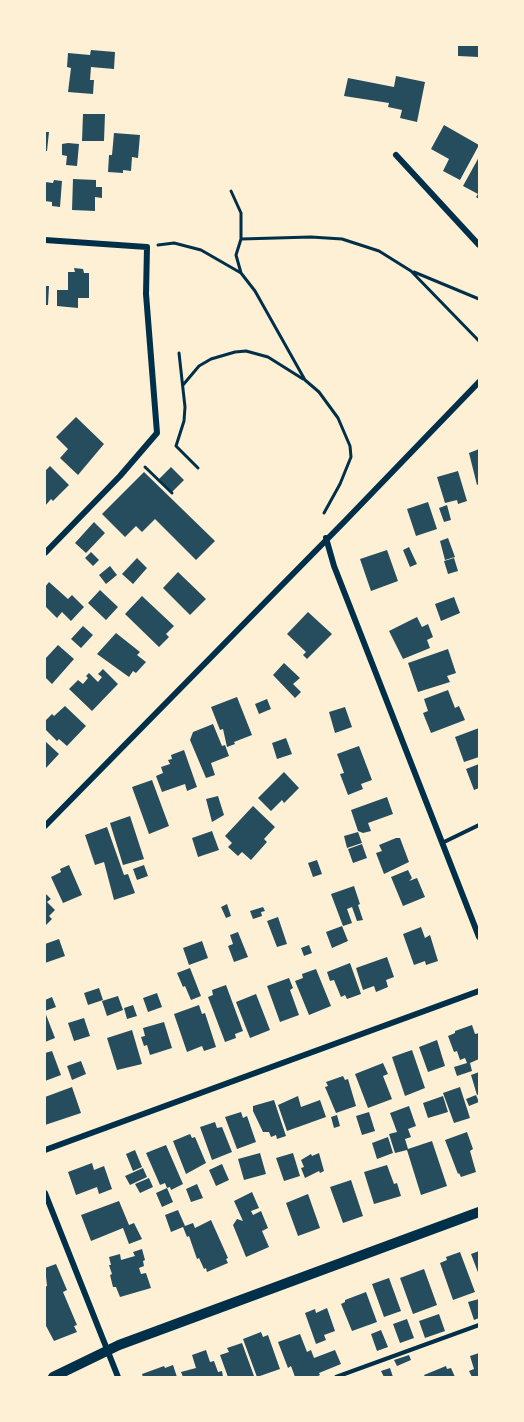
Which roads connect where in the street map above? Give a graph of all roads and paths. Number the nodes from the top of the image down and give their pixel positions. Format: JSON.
{"nodes":[{"id":1,"x":396,"y":155,"type":"dead end"},
{"id":2,"x":231,"y":191,"type":"dead end"},
{"id":3,"x":241,"y":239,"type":"junction"},
{"id":4,"x":45,"y":240,"type":"edge"},
{"id":5,"x":479,"y":245,"type":"edge"},
{"id":6,"x":147,"y":247,"type":"junction"},
{"id":7,"x":411,"y":271,"type":"junction"},
{"id":8,"x":241,"y":273,"type":"junction"},
{"id":9,"x":479,"y":299,"type":"edge"},
{"id":10,"x":479,"y":340,"type":"edge"},
{"id":11,"x":179,"y":353,"type":"dead end"},
{"id":12,"x":305,"y":380,"type":"junction"},
{"id":13,"x":479,"y":382,"type":"edge"},
{"id":14,"x":183,"y":385,"type":"junction"},
{"id":15,"x":145,"y":466,"type":"dead end"},
{"id":16,"x":198,"y":468,"type":"dead end"},
{"id":17,"x":172,"y":493,"type":"dead end"},
{"id":18,"x":324,"y":513,"type":"dead end"},
{"id":19,"x":326,"y":538,"type":"junction"},
{"id":20,"x":45,"y":553,"type":"edge"},
{"id":21,"x":479,"y":825,"type":"edge"},
{"id":22,"x":45,"y":826,"type":"edge"},
{"id":23,"x":441,"y":843,"type":"junction"},
{"id":24,"x":479,"y":937,"type":"edge"},
{"id":25,"x":479,"y":991,"type":"edge"},
{"id":26,"x":45,"y":1150,"type":"edge"},
{"id":27,"x":45,"y":1193,"type":"edge"},
{"id":28,"x":479,"y":1212,"type":"edge"},
{"id":29,"x":479,"y":1325,"type":"edge"},
{"id":30,"x":108,"y":1350,"type":"junction"},
{"id":31,"x":53,"y":1377,"type":"edge"},
{"id":32,"x":118,"y":1377,"type":"edge"},
{"id":33,"x":336,"y":1377,"type":"edge"}],
"edges":[{"from":1,"to":5,"type":"street"},
{"from":2,"to":3,"type":"path"},
{"from":3,"to":7,"type":"path"},
{"from":3,"to":8,"type":"path"},
{"from":4,"to":6,"type":"street"},
{"from":6,"to":8,"type":"path"},
{"from":6,"to":20,"type":"street"},
{"from":7,"to":9,"type":"path"},
{"from":7,"to":10,"type":"path"},
{"from":8,"to":12,"type":"path"},
{"from":11,"to":14,"type":"path"},
{"from":12,"to":14,"type":"path"},
{"from":12,"to":18,"type":"path"},
{"from":13,"to":19,"type":"street"},
{"from":14,"to":16,"type":"path"},
{"from":15,"to":17,"type":"path"},
{"from":19,"to":22,"type":"street"},
{"from":19,"to":23,"type":"street"},
{"from":21,"to":23,"type":"lane"},
{"from":23,"to":24,"type":"street"},
{"from":25,"to":26,"type":"street"},
{"from":27,"to":30,"type":"street"},
{"from":28,"to":30,"type":"street"},
{"from":29,"to":33,"type":"lane"},
{"from":30,"to":31,"type":"street"},
{"from":30,"to":32,"type":"street"}]}
